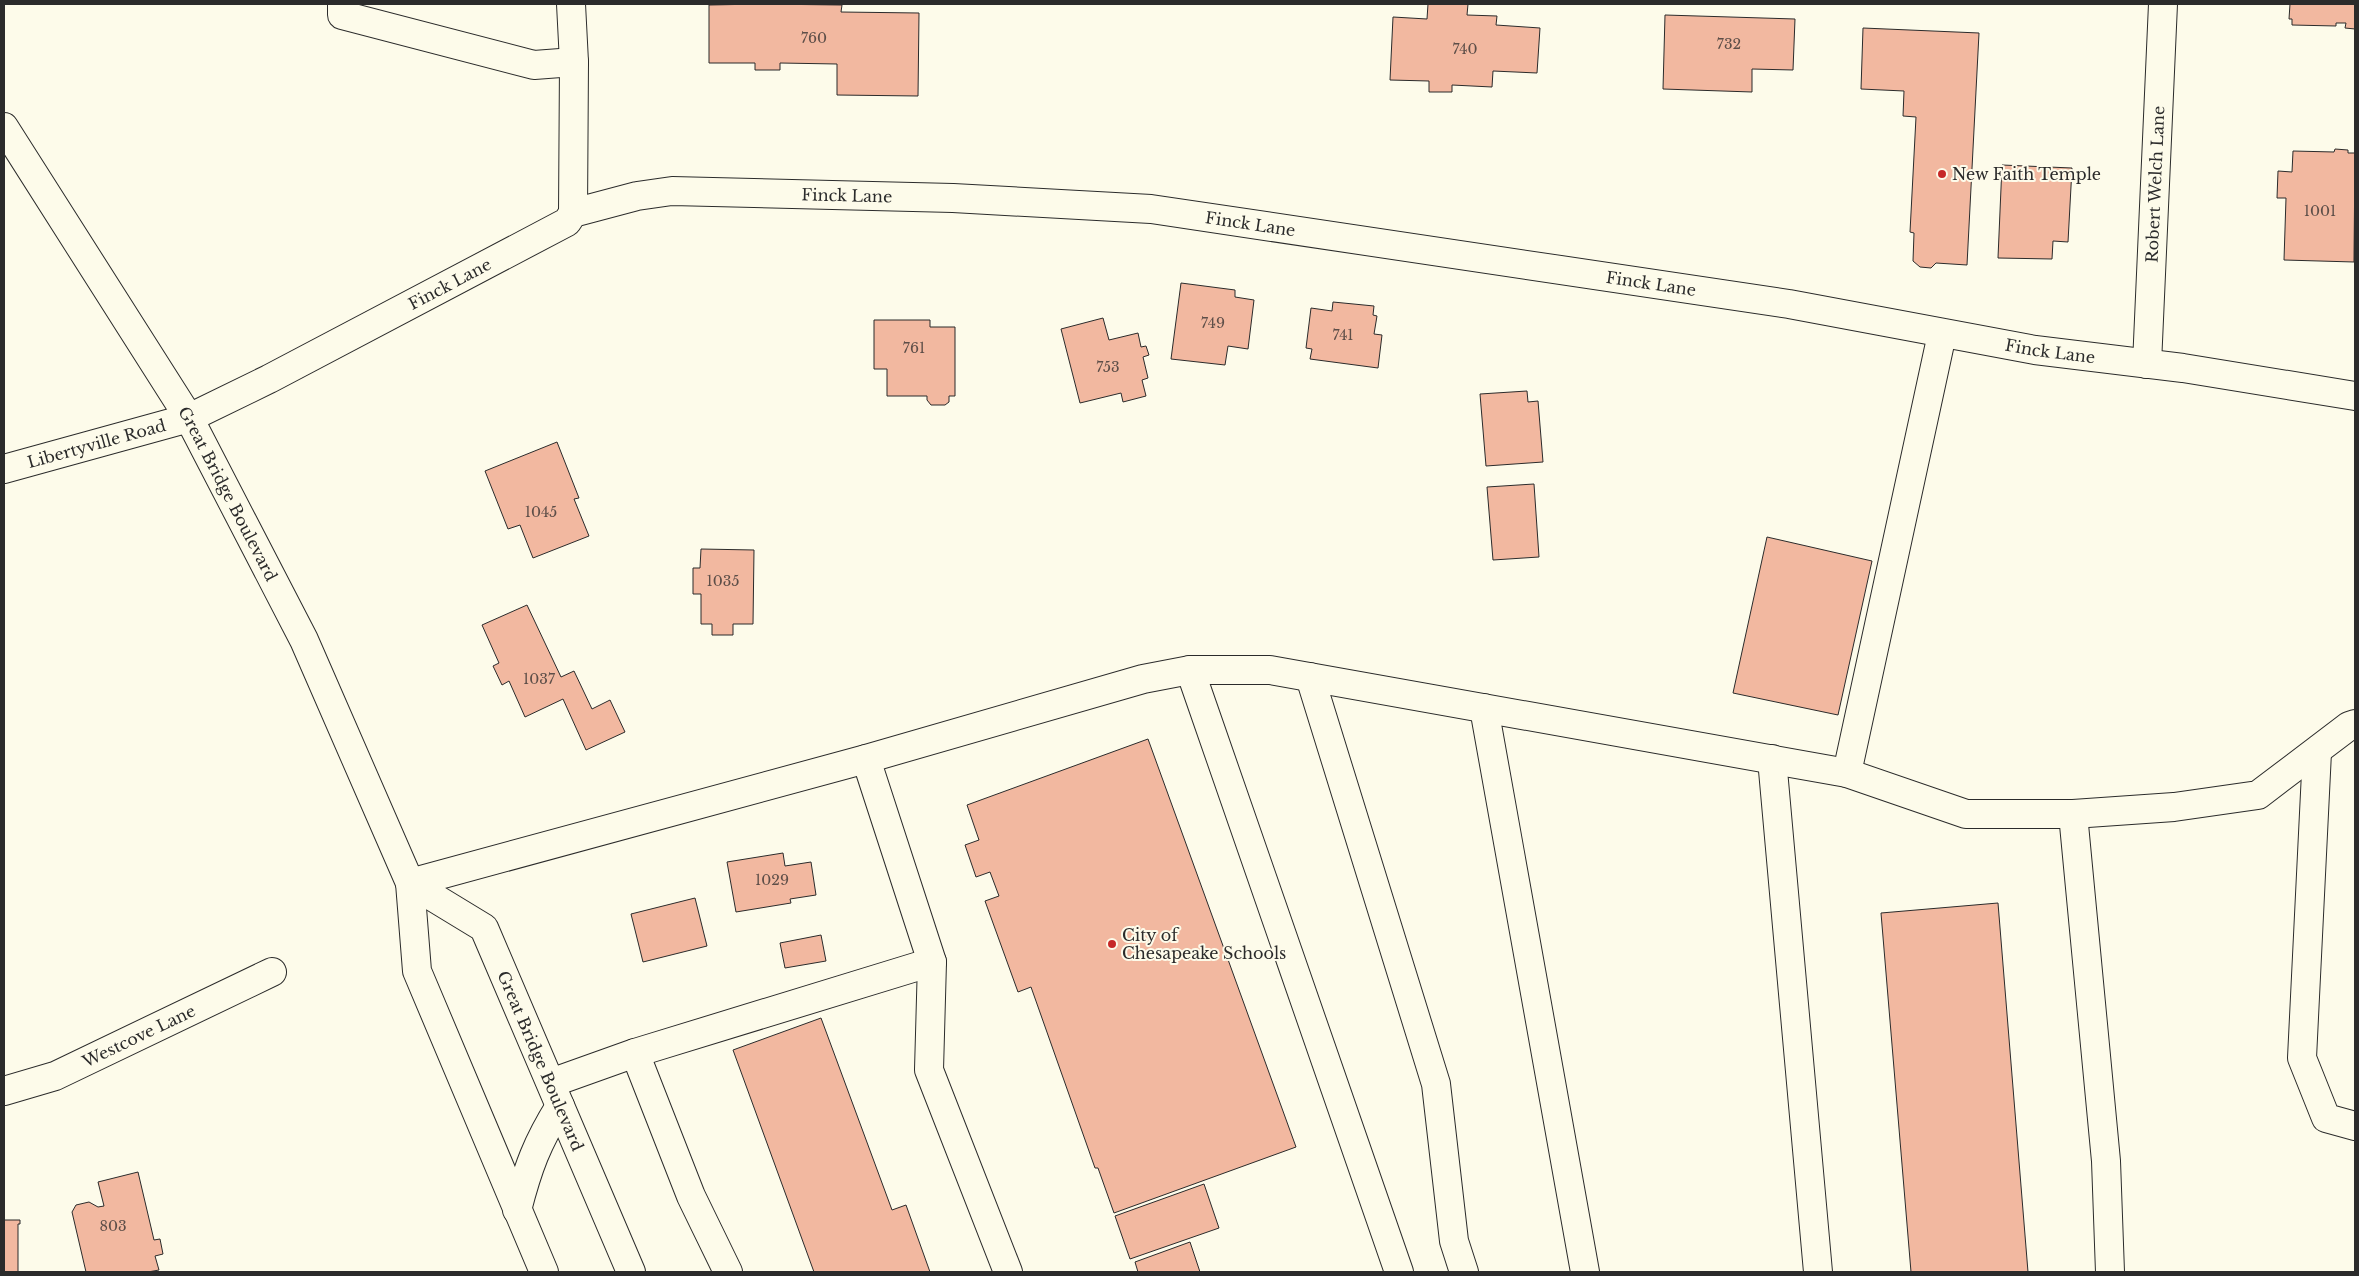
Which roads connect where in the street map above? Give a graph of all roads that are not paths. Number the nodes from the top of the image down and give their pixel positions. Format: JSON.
{"nodes":[{"id":1,"x":342,"y":4,"type":"edge"},
{"id":2,"x":571,"y":4,"type":"edge"},
{"id":3,"x":2163,"y":4,"type":"edge"},
{"id":4,"x":574,"y":62,"type":"junction"},
{"id":5,"x":4,"y":127,"type":"edge"},
{"id":6,"x":573,"y":213,"type":"junction"},
{"id":7,"x":1942,"y":334,"type":"junction"},
{"id":8,"x":2147,"y":364,"type":"junction"},
{"id":9,"x":2355,"y":396,"type":"edge"},
{"id":10,"x":189,"y":418,"type":"junction"},
{"id":11,"x":4,"y":469,"type":"edge"},
{"id":12,"x":1190,"y":670,"type":"junction"},
{"id":13,"x":1310,"y":677,"type":"junction"},
{"id":14,"x":1484,"y":708,"type":"junction"},
{"id":15,"x":2355,"y":724,"type":"edge"},
{"id":16,"x":2317,"y":752,"type":"junction"},
{"id":17,"x":866,"y":759,"type":"junction"},
{"id":18,"x":1772,"y":759,"type":"junction"},
{"id":19,"x":1847,"y":772,"type":"junction"},
{"id":20,"x":2073,"y":814,"type":"junction"},
{"id":21,"x":410,"y":883,"type":"junction"},
{"id":22,"x":932,"y":962,"type":"junction"},
{"id":23,"x":272,"y":972,"type":"dead end"},
{"id":24,"x":635,"y":1053,"type":"junction"},
{"id":25,"x":4,"y":1091,"type":"edge"},
{"id":26,"x":556,"y":1094,"type":"junction"},
{"id":27,"x":2355,"y":1126,"type":"edge"},
{"id":28,"x":517,"y":1210,"type":"junction"},
{"id":29,"x":544,"y":1272,"type":"edge"},
{"id":30,"x":632,"y":1272,"type":"edge"},
{"id":31,"x":728,"y":1272,"type":"edge"},
{"id":32,"x":1008,"y":1272,"type":"edge"},
{"id":33,"x":1399,"y":1272,"type":"edge"},
{"id":34,"x":1464,"y":1272,"type":"edge"},
{"id":35,"x":1585,"y":1272,"type":"edge"},
{"id":36,"x":1818,"y":1272,"type":"edge"},
{"id":37,"x":2110,"y":1272,"type":"edge"}],
"edges":[{"from":1,"to":4,"type":"street"},
{"from":2,"to":4,"type":"street"},
{"from":3,"to":8,"type":"street","name":"Robert Welch Lane"},
{"from":4,"to":6,"type":"street"},
{"from":5,"to":10,"type":"street","name":"Great Bridge Boulevard"},
{"from":6,"to":7,"type":"street","name":"Finck Lane"},
{"from":6,"to":10,"type":"street","name":"Finck Lane"},
{"from":7,"to":8,"type":"street","name":"Finck Lane"},
{"from":7,"to":19,"type":"street"},
{"from":8,"to":9,"type":"street","name":"Finck Lane"},
{"from":10,"to":11,"type":"street","name":"Libertyville Road"},
{"from":10,"to":21,"type":"street","name":"Great Bridge Boulevard"},
{"from":12,"to":13,"type":"street"},
{"from":12,"to":17,"type":"street"},
{"from":12,"to":33,"type":"street"},
{"from":13,"to":14,"type":"street"},
{"from":13,"to":34,"type":"street"},
{"from":14,"to":18,"type":"street"},
{"from":14,"to":35,"type":"street"},
{"from":15,"to":16,"type":"street"},
{"from":16,"to":20,"type":"street"},
{"from":16,"to":27,"type":"street"},
{"from":17,"to":21,"type":"street"},
{"from":17,"to":22,"type":"street"},
{"from":18,"to":19,"type":"street"},
{"from":18,"to":36,"type":"street"},
{"from":19,"to":20,"type":"street"},
{"from":20,"to":37,"type":"street"},
{"from":21,"to":26,"type":"street","name":"Great Bridge Boulevard"},
{"from":21,"to":28,"type":"street","name":"Great Bridge Boulevard"},
{"from":22,"to":24,"type":"street"},
{"from":22,"to":32,"type":"street"},
{"from":23,"to":25,"type":"street","name":"Westcove Lane"},
{"from":24,"to":26,"type":"street"},
{"from":24,"to":31,"type":"street"},
{"from":26,"to":28,"type":"street"},
{"from":26,"to":30,"type":"street","name":"Great Bridge Boulevard"},
{"from":28,"to":29,"type":"street","name":"Great Bridge Boulevard"}]}
